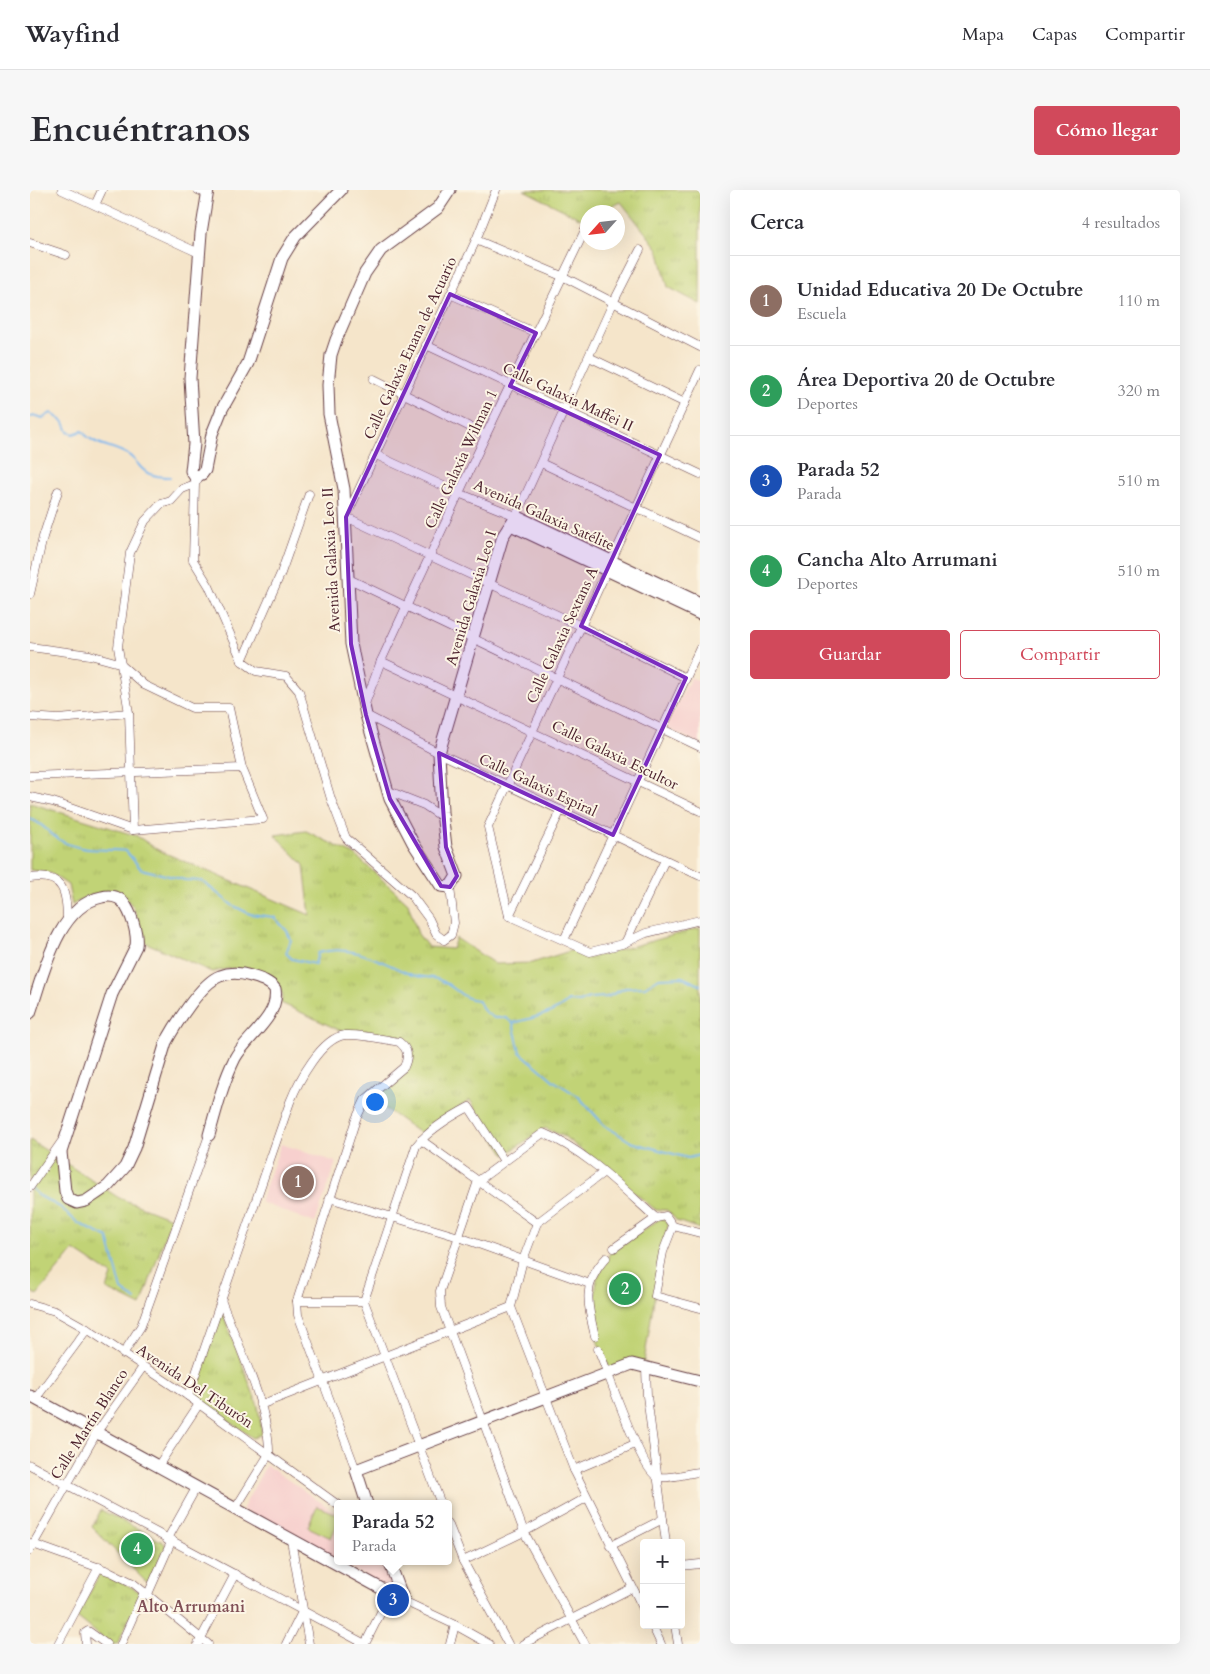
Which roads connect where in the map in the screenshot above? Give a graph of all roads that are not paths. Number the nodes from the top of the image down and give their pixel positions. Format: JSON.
{"nodes":[{"id":1,"x":62,"y":190,"type":"edge"},
{"id":2,"x":102,"y":190,"type":"edge"},
{"id":3,"x":341,"y":190,"type":"edge"},
{"id":4,"x":450,"y":190,"type":"edge"},
{"id":5,"x":496,"y":190,"type":"edge"},
{"id":6,"x":205,"y":191,"type":"edge"},
{"id":7,"x":95,"y":205,"type":"junction"},
{"id":8,"x":476,"y":240,"type":"junction"},
{"id":9,"x":580,"y":242,"type":"edge"},
{"id":10,"x":30,"y":243,"type":"edge"},
{"id":11,"x":640,"y":250,"type":"dead end"},
{"id":12,"x":199,"y":253,"type":"junction"},
{"id":13,"x":66,"y":255,"type":"dead end"},
{"id":14,"x":564,"y":277,"type":"junction"},
{"id":15,"x":450,"y":294,"type":"junction"},
{"id":16,"x":613,"y":303,"type":"junction"},
{"id":17,"x":536,"y":333,"type":"junction"},
{"id":18,"x":426,"y":345,"type":"junction"},
{"id":19,"x":700,"y":347,"type":"edge"},
{"id":20,"x":589,"y":358,"type":"junction"},
{"id":21,"x":700,"y":370,"type":"edge"},
{"id":22,"x":374,"y":380,"type":"dead end"},
{"id":23,"x":510,"y":386,"type":"junction"},
{"id":24,"x":404,"y":394,"type":"junction"},
{"id":25,"x":685,"y":402,"type":"junction"},
{"id":26,"x":563,"y":411,"type":"junction"},
{"id":27,"x":486,"y":435,"type":"junction"},
{"id":28,"x":376,"y":455,"type":"junction"},
{"id":29,"x":660,"y":455,"type":"junction"},
{"id":30,"x":541,"y":463,"type":"junction"},
{"id":31,"x":700,"y":474,"type":"edge"},
{"id":32,"x":197,"y":480,"type":"junction"},
{"id":33,"x":58,"y":491,"type":"dead end"},
{"id":34,"x":309,"y":494,"type":"dead end"},
{"id":35,"x":461,"y":494,"type":"junction"},
{"id":36,"x":635,"y":508,"type":"junction"},
{"id":37,"x":346,"y":517,"type":"junction"},
{"id":38,"x":514,"y":521,"type":"junction"},
{"id":39,"x":700,"y":538,"type":"edge"},
{"id":40,"x":431,"y":557,"type":"junction"},
{"id":41,"x":609,"y":566,"type":"junction"},
{"id":42,"x":347,"y":578,"type":"junction"},
{"id":43,"x":490,"y":583,"type":"junction"},
{"id":44,"x":30,"y":594,"type":"edge"},
{"id":45,"x":700,"y":603,"type":"edge"},
{"id":46,"x":407,"y":609,"type":"junction"},
{"id":47,"x":700,"y":614,"type":"edge"},
{"id":48,"x":581,"y":626,"type":"junction"},
{"id":49,"x":474,"y":638,"type":"junction"},
{"id":50,"x":30,"y":647,"type":"edge"},
{"id":51,"x":700,"y":648,"type":"edge"},
{"id":52,"x":242,"y":661,"type":"junction"},
{"id":53,"x":381,"y":661,"type":"junction"},
{"id":54,"x":119,"y":663,"type":"junction"},
{"id":55,"x":686,"y":678,"type":"junction"},
{"id":56,"x":557,"y":680,"type":"junction"},
{"id":57,"x":457,"y":695,"type":"junction"},
{"id":58,"x":365,"y":710,"type":"junction"},
{"id":59,"x":129,"y":713,"type":"junction"},
{"id":60,"x":30,"y":717,"type":"edge"},
{"id":61,"x":662,"y":728,"type":"junction"},
{"id":62,"x":533,"y":731,"type":"junction"},
{"id":63,"x":700,"y":747,"type":"edge"},
{"id":64,"x":439,"y":753,"type":"junction"},
{"id":65,"x":242,"y":768,"type":"junction"},
{"id":66,"x":130,"y":772,"type":"junction"},
{"id":67,"x":30,"y":776,"type":"edge"},
{"id":68,"x":637,"y":782,"type":"junction"},
{"id":69,"x":507,"y":785,"type":"junction"},
{"id":70,"x":386,"y":790,"type":"junction"},
{"id":71,"x":30,"y":796,"type":"edge"},
{"id":72,"x":561,"y":810,"type":"junction"},
{"id":73,"x":700,"y":811,"type":"edge"},
{"id":74,"x":442,"y":817,"type":"junction"},
{"id":75,"x":133,"y":830,"type":"junction"},
{"id":76,"x":613,"y":835,"type":"junction"},
{"id":77,"x":665,"y":860,"type":"junction"},
{"id":78,"x":700,"y":876,"type":"edge"},
{"id":79,"x":30,"y":878,"type":"edge"},
{"id":80,"x":450,"y":887,"type":"junction"},
{"id":81,"x":509,"y":916,"type":"junction"},
{"id":82,"x":700,"y":920,"type":"edge"},
{"id":83,"x":67,"y":921,"type":"junction"},
{"id":84,"x":564,"y":940,"type":"junction"},
{"id":85,"x":625,"y":942,"type":"junction"},
{"id":86,"x":30,"y":1013,"type":"edge"},
{"id":87,"x":209,"y":1135,"type":"joint"},
{"id":88,"x":64,"y":1137,"type":"junction"},
{"id":89,"x":421,"y":1140,"type":"junction"},
{"id":90,"x":504,"y":1161,"type":"junction"},
{"id":91,"x":604,"y":1172,"type":"junction"},
{"id":92,"x":478,"y":1181,"type":"junction"},
{"id":93,"x":30,"y":1187,"type":"edge"},
{"id":94,"x":328,"y":1198,"type":"junction"},
{"id":95,"x":392,"y":1217,"type":"junction"},
{"id":96,"x":656,"y":1218,"type":"junction"},
{"id":97,"x":537,"y":1223,"type":"junction"},
{"id":98,"x":673,"y":1226,"type":"junction"},
{"id":99,"x":700,"y":1233,"type":"edge"},
{"id":100,"x":459,"y":1237,"type":"junction"},
{"id":101,"x":614,"y":1248,"type":"dead end"},
{"id":102,"x":606,"y":1258,"type":"dead end"},
{"id":103,"x":523,"y":1260,"type":"junction"},
{"id":104,"x":590,"y":1284,"type":"junction"},
{"id":105,"x":221,"y":1300,"type":"junction"},
{"id":106,"x":297,"y":1301,"type":"junction"},
{"id":107,"x":364,"y":1301,"type":"junction"},
{"id":108,"x":30,"y":1304,"type":"edge"},
{"id":109,"x":511,"y":1307,"type":"junction"},
{"id":110,"x":700,"y":1308,"type":"edge"},
{"id":111,"x":87,"y":1329,"type":"junction"},
{"id":112,"x":450,"y":1331,"type":"junction"},
{"id":113,"x":595,"y":1336,"type":"dead end"},
{"id":114,"x":598,"y":1349,"type":"dead end"},
{"id":115,"x":123,"y":1354,"type":"junction"},
{"id":116,"x":385,"y":1355,"type":"junction"},
{"id":117,"x":143,"y":1367,"type":"junction"},
{"id":118,"x":646,"y":1368,"type":"junction"},
{"id":119,"x":609,"y":1374,"type":"junction"},
{"id":120,"x":323,"y":1380,"type":"junction"},
{"id":121,"x":700,"y":1381,"type":"edge"},
{"id":122,"x":188,"y":1396,"type":"junction"},
{"id":123,"x":33,"y":1397,"type":"edge"},
{"id":124,"x":546,"y":1397,"type":"junction"},
{"id":125,"x":199,"y":1404,"type":"junction"},
{"id":126,"x":260,"y":1405,"type":"junction"},
{"id":127,"x":482,"y":1422,"type":"junction"},
{"id":128,"x":97,"y":1432,"type":"junction"},
{"id":129,"x":635,"y":1444,"type":"junction"},
{"id":130,"x":419,"y":1446,"type":"junction"},
{"id":131,"x":269,"y":1454,"type":"junction"},
{"id":132,"x":30,"y":1465,"type":"edge"},
{"id":133,"x":158,"y":1466,"type":"junction"},
{"id":134,"x":356,"y":1470,"type":"junction"},
{"id":135,"x":574,"y":1470,"type":"junction"},
{"id":136,"x":700,"y":1472,"type":"edge"},
{"id":137,"x":658,"y":1477,"type":"junction"},
{"id":138,"x":66,"y":1484,"type":"junction"},
{"id":139,"x":196,"y":1488,"type":"junction"},
{"id":140,"x":586,"y":1498,"type":"junction"},
{"id":141,"x":366,"y":1500,"type":"edge"},
{"id":142,"x":439,"y":1500,"type":"edge"},
{"id":143,"x":334,"y":1502,"type":"edge"},
{"id":144,"x":235,"y":1509,"type":"junction"},
{"id":145,"x":663,"y":1520,"type":"junction"},
{"id":146,"x":524,"y":1532,"type":"junction"},
{"id":147,"x":452,"y":1534,"type":"edge"},
{"id":148,"x":665,"y":1539,"type":"edge"},
{"id":149,"x":170,"y":1540,"type":"junction"},
{"id":150,"x":290,"y":1540,"type":"junction"},
{"id":151,"x":31,"y":1546,"type":"edge"},
{"id":152,"x":610,"y":1546,"type":"junction"},
{"id":153,"x":462,"y":1561,"type":"junction"},
{"id":154,"x":334,"y":1564,"type":"edge"},
{"id":155,"x":700,"y":1564,"type":"edge"},
{"id":156,"x":336,"y":1565,"type":"edge"},
{"id":157,"x":390,"y":1565,"type":"edge"},
{"id":158,"x":685,"y":1566,"type":"edge"},
{"id":159,"x":99,"y":1567,"type":"junction"},
{"id":160,"x":235,"y":1574,"type":"junction"},
{"id":161,"x":632,"y":1588,"type":"junction"},
{"id":162,"x":146,"y":1593,"type":"junction"},
{"id":163,"x":390,"y":1594,"type":"junction"},
{"id":164,"x":404,"y":1601,"type":"junction"},
{"id":165,"x":640,"y":1603,"type":"edge"},
{"id":166,"x":303,"y":1610,"type":"junction"},
{"id":167,"x":571,"y":1619,"type":"junction"},
{"id":168,"x":455,"y":1625,"type":"junction"},
{"id":169,"x":654,"y":1629,"type":"edge"},
{"id":170,"x":676,"y":1629,"type":"edge"},
{"id":171,"x":199,"y":1641,"type":"edge"},
{"id":172,"x":58,"y":1644,"type":"edge"},
{"id":173,"x":86,"y":1644,"type":"edge"},
{"id":174,"x":106,"y":1644,"type":"edge"},
{"id":175,"x":121,"y":1644,"type":"edge"},
{"id":176,"x":208,"y":1644,"type":"edge"},
{"id":177,"x":286,"y":1644,"type":"edge"},
{"id":178,"x":309,"y":1644,"type":"edge"},
{"id":179,"x":450,"y":1644,"type":"edge"},
{"id":180,"x":489,"y":1644,"type":"edge"},
{"id":181,"x":508,"y":1644,"type":"edge"},
{"id":182,"x":523,"y":1644,"type":"edge"},
{"id":183,"x":585,"y":1644,"type":"edge"},
{"id":184,"x":661,"y":1644,"type":"edge"},
{"id":185,"x":678,"y":1644,"type":"edge"}],
"edges":[{"from":1,"to":7,"type":"street"},
{"from":2,"to":7,"type":"street"},
{"from":3,"to":32,"type":"street"},
{"from":4,"to":37,"type":"street","name":"Avenida Galaxia Leo II"},
{"from":5,"to":8,"type":"street","name":"Calle Galaxia Enana de Acuario"},
{"from":6,"to":12,"type":"street"},
{"from":7,"to":12,"type":"street"},
{"from":8,"to":14,"type":"street"},
{"from":8,"to":15,"type":"street","name":"Calle Galaxia Enana de Acuario"},
{"from":9,"to":14,"type":"street","name":"Calle Galaxia Wilman 1"},
{"from":10,"to":13,"type":"street"},
{"from":11,"to":16,"type":"street","name":"Avenida Galaxia Leo I"},
{"from":12,"to":32,"type":"street"},
{"from":14,"to":16,"type":"street"},
{"from":14,"to":17,"type":"street","name":"Calle Galaxia Wilman 1"},
{"from":15,"to":17,"type":"street"},
{"from":15,"to":18,"type":"street","name":"Calle Galaxia Enana de Acuario"},
{"from":16,"to":19,"type":"street"},
{"from":16,"to":20,"type":"street","name":"Avenida Galaxia Leo I"},
{"from":17,"to":23,"type":"street","name":"Calle Galaxia Wilman 1"},
{"from":18,"to":23,"type":"street","name":"Calle Galaxia Maffei II"},
{"from":18,"to":24,"type":"street","name":"Calle Galaxia Enana de Acuario"},
{"from":20,"to":25,"type":"street"},
{"from":20,"to":26,"type":"street","name":"Avenida Galaxia Leo I"},
{"from":21,"to":25,"type":"street","name":"Calle Galaxia Sextans A"},
{"from":22,"to":24,"type":"street"},
{"from":23,"to":26,"type":"street","name":"Calle Galaxia Maffei II"},
{"from":23,"to":27,"type":"street","name":"Calle Galaxia Wilman 1"},
{"from":24,"to":27,"type":"street"},
{"from":24,"to":28,"type":"street","name":"Calle Galaxia Enana de Acuario"},
{"from":25,"to":29,"type":"street","name":"Calle Galaxia Sextans A"},
{"from":26,"to":29,"type":"street","name":"Calle Galaxia Maffei II"},
{"from":26,"to":30,"type":"street","name":"Avenida Galaxia Leo I"},
{"from":27,"to":35,"type":"street","name":"Calle Galaxia Wilman 1"},
{"from":28,"to":35,"type":"street","name":"Avenida Galaxia Satélite"},
{"from":28,"to":37,"type":"street","name":"Calle Galaxia Enana de Acuario"},
{"from":29,"to":31,"type":"street","name":"Calle Galaxia Maffei II"},
{"from":29,"to":36,"type":"street","name":"Calle Galaxia Sextans A"},
{"from":30,"to":36,"type":"street"},
{"from":30,"to":38,"type":"street","name":"Avenida Galaxia Leo I"},
{"from":32,"to":52,"type":"street"},
{"from":32,"to":54,"type":"street"},
{"from":33,"to":44,"type":"street"},
{"from":34,"to":52,"type":"street"},
{"from":35,"to":38,"type":"street","name":"Avenida Galaxia Satélite"},
{"from":35,"to":40,"type":"street","name":"Calle Galaxia Wilman 1"},
{"from":36,"to":39,"type":"street"},
{"from":36,"to":41,"type":"street","name":"Calle Galaxia Sextans A"},
{"from":37,"to":40,"type":"street"},
{"from":37,"to":42,"type":"street","name":"Avenida Galaxia Leo II"},
{"from":38,"to":41,"type":"street","name":"Avenida Galaxia Satélite"},
{"from":38,"to":43,"type":"street","name":"Avenida Galaxia Leo I"},
{"from":40,"to":43,"type":"street"},
{"from":40,"to":46,"type":"street","name":"Calle Galaxia Wilman 1"},
{"from":41,"to":45,"type":"street","name":"Avenida Galaxia Satélite"},
{"from":41,"to":47,"type":"street","name":"Avenida Galaxia Satélite"},
{"from":41,"to":48,"type":"street","name":"Calle Galaxia Sextans A"},
{"from":42,"to":46,"type":"street"},
{"from":42,"to":58,"type":"street","name":"Avenida Galaxia Leo II"},
{"from":43,"to":48,"type":"street"},
{"from":43,"to":49,"type":"street","name":"Avenida Galaxia Leo I"},
{"from":46,"to":49,"type":"street"},
{"from":46,"to":53,"type":"street","name":"Calle Galaxia Wilman 1"},
{"from":48,"to":55,"type":"street"},
{"from":48,"to":56,"type":"street","name":"Calle Galaxia Sextans A"},
{"from":49,"to":56,"type":"street"},
{"from":49,"to":57,"type":"street","name":"Avenida Galaxia Leo I"},
{"from":50,"to":54,"type":"street"},
{"from":51,"to":55,"type":"street"},
{"from":52,"to":80,"type":"street"},
{"from":53,"to":57,"type":"street","name":"Calle Galaxia Escultor"},
{"from":53,"to":58,"type":"street","name":"Calle Galaxia Wilman 1"},
{"from":54,"to":59,"type":"street"},
{"from":54,"to":65,"type":"street"},
{"from":55,"to":61,"type":"street"},
{"from":56,"to":61,"type":"street"},
{"from":56,"to":62,"type":"street","name":"Calle Galaxia Sextans A"},
{"from":57,"to":62,"type":"street","name":"Calle Galaxia Escultor"},
{"from":57,"to":64,"type":"street","name":"Avenida Galaxia Leo I"},
{"from":58,"to":64,"type":"street","name":"Calle Galaxis Espiral"},
{"from":58,"to":70,"type":"street","name":"Avenida Galaxia Leo II"},
{"from":59,"to":60,"type":"street"},
{"from":59,"to":66,"type":"street"},
{"from":61,"to":63,"type":"street"},
{"from":61,"to":68,"type":"street"},
{"from":62,"to":68,"type":"street","name":"Calle Galaxia Escultor"},
{"from":62,"to":69,"type":"street","name":"Calle Galaxia Sextans A"},
{"from":64,"to":69,"type":"street","name":"Calle Galaxis Espiral"},
{"from":64,"to":74,"type":"street","name":"Avenida Galaxia Leo I"},
{"from":65,"to":66,"type":"street"},
{"from":65,"to":75,"type":"street"},
{"from":66,"to":67,"type":"street"},
{"from":66,"to":75,"type":"street"},
{"from":68,"to":73,"type":"street","name":"Calle Galaxia Escultor"},
{"from":68,"to":76,"type":"street"},
{"from":69,"to":72,"type":"street","name":"Calle Galaxis Espiral"},
{"from":69,"to":81,"type":"street","name":"Calle Galaxia Sextans A"},
{"from":70,"to":74,"type":"street"},
{"from":70,"to":80,"type":"street","name":"Avenida Galaxia Leo II"},
{"from":71,"to":75,"type":"street"},
{"from":72,"to":76,"type":"street","name":"Calle Galaxis Espiral"},
{"from":72,"to":81,"type":"street"},
{"from":74,"to":80,"type":"street","name":"Avenida Galaxia Leo I"},
{"from":76,"to":77,"type":"street","name":"Calle Galaxis Espiral"},
{"from":76,"to":84,"type":"street"},
{"from":77,"to":78,"type":"street","name":"Calle Galaxis Espiral"},
{"from":77,"to":85,"type":"street"},
{"from":79,"to":83,"type":"street"},
{"from":81,"to":84,"type":"street"},
{"from":82,"to":85,"type":"street"},
{"from":83,"to":86,"type":"street"},
{"from":83,"to":88,"type":"street"},
{"from":84,"to":85,"type":"street"},
{"from":87,"to":88,"type":"street"},
{"from":87,"to":115,"type":"street"},
{"from":88,"to":93,"type":"street"},
{"from":89,"to":90,"type":"street"},
{"from":89,"to":92,"type":"street"},
{"from":89,"to":95,"type":"street"},
{"from":90,"to":91,"type":"street"},
{"from":90,"to":92,"type":"street"},
{"from":91,"to":96,"type":"street"},
{"from":91,"to":97,"type":"street"},
{"from":92,"to":97,"type":"street"},
{"from":92,"to":100,"type":"street"},
{"from":94,"to":95,"type":"street"},
{"from":94,"to":105,"type":"street"},
{"from":94,"to":106,"type":"street"},
{"from":95,"to":100,"type":"street"},
{"from":95,"to":107,"type":"street"},
{"from":96,"to":98,"type":"street"},
{"from":96,"to":101,"type":"street"},
{"from":97,"to":103,"type":"street"},
{"from":98,"to":99,"type":"street"},
{"from":98,"to":110,"type":"street"},
{"from":100,"to":103,"type":"street"},
{"from":100,"to":112,"type":"street"},
{"from":102,"to":104,"type":"street"},
{"from":103,"to":104,"type":"street"},
{"from":103,"to":109,"type":"street"},
{"from":104,"to":113,"type":"street"},
{"from":105,"to":122,"type":"street"},
{"from":105,"to":126,"type":"street"},
{"from":106,"to":107,"type":"street"},
{"from":106,"to":120,"type":"street"},
{"from":107,"to":116,"type":"street"},
{"from":108,"to":111,"type":"street","name":"Avenida Del Tiburón"},
{"from":109,"to":112,"type":"street"},
{"from":109,"to":124,"type":"street"},
{"from":111,"to":115,"type":"street","name":"Avenida Del Tiburón"},
{"from":111,"to":123,"type":"street"},
{"from":112,"to":116,"type":"street"},
{"from":112,"to":127,"type":"street"},
{"from":114,"to":119,"type":"street"},
{"from":115,"to":117,"type":"street","name":"Avenida Del Tiburón"},
{"from":116,"to":120,"type":"street"},
{"from":116,"to":130,"type":"street"},
{"from":117,"to":122,"type":"street","name":"Avenida Del Tiburón"},
{"from":117,"to":128,"type":"street","name":"Calle Martín Blanco"},
{"from":118,"to":119,"type":"street"},
{"from":118,"to":121,"type":"street"},
{"from":118,"to":137,"type":"street"},
{"from":119,"to":124,"type":"street"},
{"from":119,"to":129,"type":"street"},
{"from":120,"to":126,"type":"street"},
{"from":120,"to":134,"type":"street"},
{"from":122,"to":125,"type":"street","name":"Avenida Del Tiburón"},
{"from":123,"to":128,"type":"street"},
{"from":124,"to":127,"type":"street"},
{"from":124,"to":135,"type":"street"},
{"from":125,"to":131,"type":"street","name":"Avenida Del Tiburón"},
{"from":125,"to":133,"type":"street"},
{"from":126,"to":131,"type":"street"},
{"from":127,"to":130,"type":"street"},
{"from":127,"to":146,"type":"street"},
{"from":128,"to":133,"type":"street"},
{"from":128,"to":138,"type":"street","name":"Calle Martín Blanco"},
{"from":129,"to":135,"type":"street"},
{"from":129,"to":137,"type":"street"},
{"from":130,"to":134,"type":"street"},
{"from":130,"to":142,"type":"street"},
{"from":131,"to":143,"type":"street","name":"Avenida Del Tiburón"},
{"from":131,"to":144,"type":"street"},
{"from":132,"to":138,"type":"street"},
{"from":133,"to":139,"type":"street"},
{"from":134,"to":141,"type":"street"},
{"from":135,"to":140,"type":"street"},
{"from":136,"to":137,"type":"street"},
{"from":137,"to":145,"type":"street"},
{"from":138,"to":149,"type":"street"},
{"from":138,"to":151,"type":"street","name":"Calle Martín Blanco"},
{"from":139,"to":144,"type":"street"},
{"from":139,"to":149,"type":"street"},
{"from":140,"to":146,"type":"street"},
{"from":140,"to":152,"type":"street"},
{"from":144,"to":150,"type":"street"},
{"from":145,"to":148,"type":"street"},
{"from":145,"to":152,"type":"street"},
{"from":146,"to":153,"type":"street"},
{"from":146,"to":167,"type":"street"},
{"from":147,"to":153,"type":"street"},
{"from":149,"to":160,"type":"street"},
{"from":149,"to":162,"type":"street"},
{"from":150,"to":154,"type":"street"},
{"from":150,"to":166,"type":"street"},
{"from":151,"to":159,"type":"street"},
{"from":152,"to":161,"type":"street"},
{"from":153,"to":181,"type":"street"},
{"from":155,"to":158,"type":"street"},
{"from":156,"to":163,"type":"street"},
{"from":157,"to":164,"type":"street"},
{"from":159,"to":162,"type":"street"},
{"from":159,"to":172,"type":"street"},
{"from":160,"to":166,"type":"street"},
{"from":160,"to":171,"type":"street"},
{"from":161,"to":165,"type":"street"},
{"from":161,"to":167,"type":"street"},
{"from":162,"to":171,"type":"street"},
{"from":162,"to":175,"type":"street"},
{"from":163,"to":164,"type":"street"},
{"from":163,"to":166,"type":"street"},
{"from":164,"to":168,"type":"street"},
{"from":166,"to":177,"type":"street"},
{"from":166,"to":178,"type":"street"},
{"from":167,"to":182,"type":"street"},
{"from":167,"to":183,"type":"street"},
{"from":168,"to":179,"type":"street"},
{"from":168,"to":180,"type":"street"},
{"from":169,"to":184,"type":"street"},
{"from":170,"to":185,"type":"street"},
{"from":171,"to":176,"type":"street"},
{"from":173,"to":174,"type":"street"}]}
